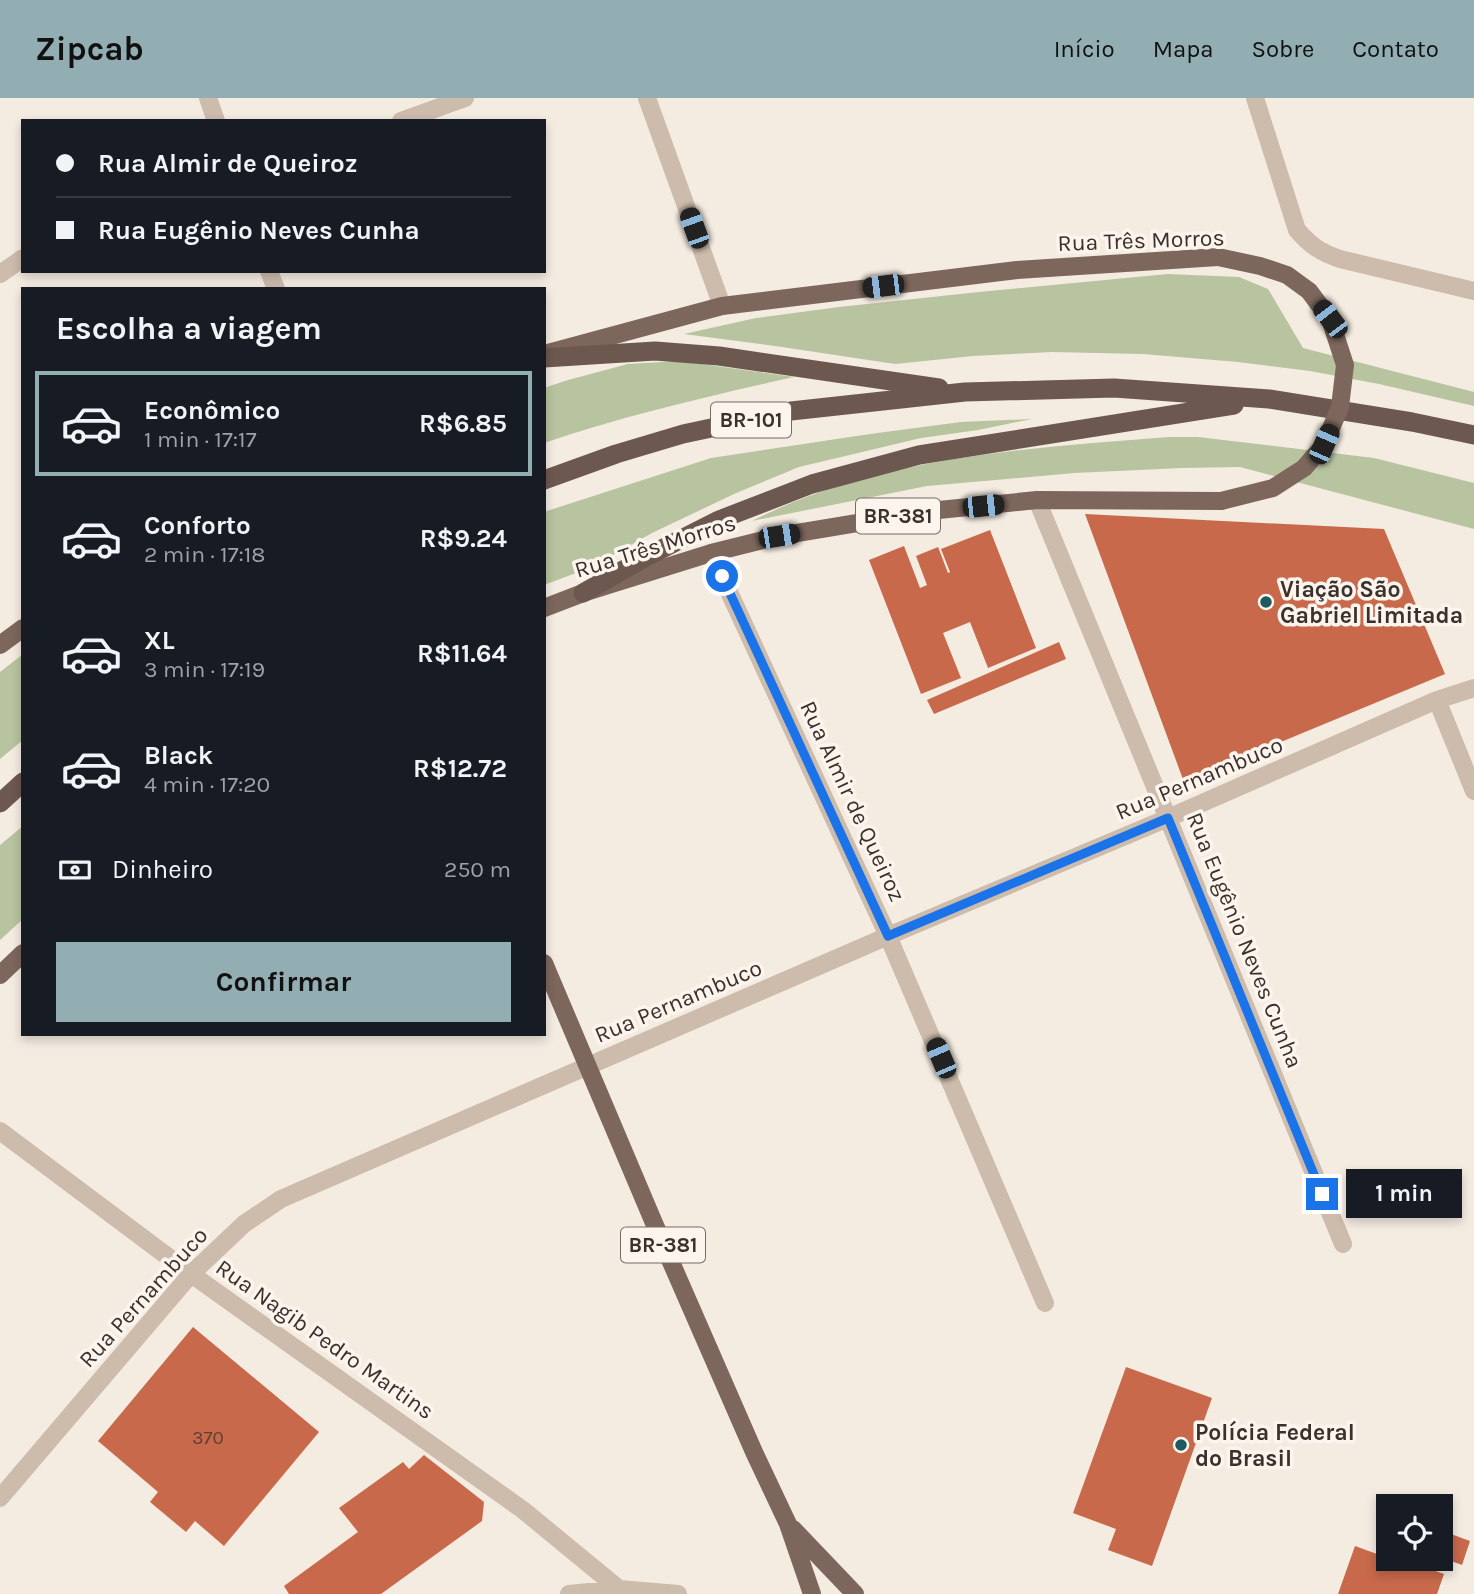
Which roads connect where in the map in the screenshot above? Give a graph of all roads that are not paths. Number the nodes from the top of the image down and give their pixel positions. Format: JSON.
{"nodes":[{"id":1,"x":208,"y":98,"type":"edge"},
{"id":2,"x":465,"y":98,"type":"edge"},
{"id":3,"x":647,"y":98,"type":"edge"},
{"id":4,"x":1255,"y":98,"type":"edge"},
{"id":5,"x":215,"y":119,"type":"edge"},
{"id":6,"x":407,"y":119,"type":"edge"},
{"id":7,"x":21,"y":259,"type":"edge"},
{"id":8,"x":0,"y":274,"type":"edge"},
{"id":9,"x":1474,"y":291,"type":"edge"},
{"id":10,"x":722,"y":306,"type":"junction"},
{"id":11,"x":546,"y":355,"type":"edge"},
{"id":12,"x":546,"y":356,"type":"edge"},
{"id":13,"x":965,"y":392,"type":"junction"},
{"id":14,"x":1269,"y":399,"type":"junction"},
{"id":15,"x":1474,"y":435,"type":"edge"},
{"id":16,"x":546,"y":479,"type":"edge"},
{"id":17,"x":1037,"y":500,"type":"junction"},
{"id":18,"x":711,"y":552,"type":"junction"},
{"id":19,"x":583,"y":593,"type":"junction"},
{"id":20,"x":546,"y":607,"type":"edge"},
{"id":21,"x":21,"y":629,"type":"edge"},
{"id":22,"x":0,"y":645,"type":"edge"},
{"id":23,"x":1474,"y":688,"type":"edge"},
{"id":24,"x":1437,"y":700,"type":"junction"},
{"id":25,"x":21,"y":784,"type":"edge"},
{"id":26,"x":1474,"y":791,"type":"edge"},
{"id":27,"x":0,"y":803,"type":"edge"},
{"id":28,"x":1168,"y":818,"type":"junction"},
{"id":29,"x":888,"y":936,"type":"junction"},
{"id":30,"x":21,"y":955,"type":"edge"},
{"id":31,"x":546,"y":968,"type":"edge"},
{"id":32,"x":0,"y":975,"type":"edge"},
{"id":33,"x":589,"y":1066,"type":"junction"},
{"id":34,"x":0,"y":1130,"type":"edge"},
{"id":35,"x":1343,"y":1244,"type":"dead end"},
{"id":36,"x":191,"y":1274,"type":"junction"},
{"id":37,"x":1045,"y":1303,"type":"dead end"},
{"id":38,"x":0,"y":1499,"type":"edge"},
{"id":39,"x":788,"y":1524,"type":"junction"},
{"id":40,"x":619,"y":1589,"type":"junction"},
{"id":41,"x":569,"y":1594,"type":"edge"},
{"id":42,"x":678,"y":1594,"type":"edge"},
{"id":43,"x":812,"y":1594,"type":"edge"},
{"id":44,"x":855,"y":1594,"type":"edge"}],
"edges":[{"from":1,"to":5,"type":"street"},
{"from":2,"to":6,"type":"street"},
{"from":3,"to":10,"type":"street"},
{"from":4,"to":9,"type":"street"},
{"from":7,"to":8,"type":"street"},
{"from":10,"to":11,"type":"main road","name":"Rua Três Morros","number":"BR-381"},
{"from":10,"to":17,"type":"main road","name":"Rua Três Morros","number":"BR-381","bridge":true},
{"from":12,"to":13,"type":"highway"},
{"from":13,"to":14,"type":"highway","number":"BR-101"},
{"from":13,"to":16,"type":"highway","number":"BR-101"},
{"from":14,"to":15,"type":"highway","number":"BR-101"},
{"from":14,"to":19,"type":"highway"},
{"from":17,"to":18,"type":"main road","name":"Rua Três Morros","number":"BR-381"},
{"from":17,"to":28,"type":"street","name":"Rua Eugênio Neves Cunha"},
{"from":18,"to":19,"type":"main road","name":"Rua Três Morros","number":"BR-381"},
{"from":18,"to":29,"type":"street","name":"Rua Almir de Queiroz"},
{"from":19,"to":20,"type":"main road","name":"Rua Três Morros","number":"BR-381"},
{"from":21,"to":22,"type":"main road"},
{"from":23,"to":24,"type":"street","name":"Rua Pernambuco"},
{"from":24,"to":26,"type":"street"},
{"from":24,"to":28,"type":"street","name":"Rua Pernambuco"},
{"from":25,"to":27,"type":"highway"},
{"from":28,"to":29,"type":"street","name":"Rua Pernambuco"},
{"from":28,"to":35,"type":"street","name":"Rua Eugênio Neves Cunha"},
{"from":29,"to":33,"type":"street","name":"Rua Pernambuco"},
{"from":29,"to":37,"type":"street","name":"Rua Almir de Queiroz"},
{"from":30,"to":32,"type":"main road"},
{"from":31,"to":33,"type":"main road","number":"BR-381"},
{"from":33,"to":36,"type":"street","name":"Rua Pernambuco"},
{"from":33,"to":39,"type":"main road","number":"BR-381"},
{"from":34,"to":36,"type":"street","name":"Rua Nagib Pedro Martins"},
{"from":36,"to":38,"type":"street","name":"Rua Pernambuco"},
{"from":36,"to":40,"type":"street","name":"Rua Nagib Pedro Martins"},
{"from":39,"to":43,"type":"main road","number":"BR-381"},
{"from":39,"to":44,"type":"main road","number":"BR-381"},
{"from":40,"to":41,"type":"street"},
{"from":40,"to":42,"type":"street"}]}
